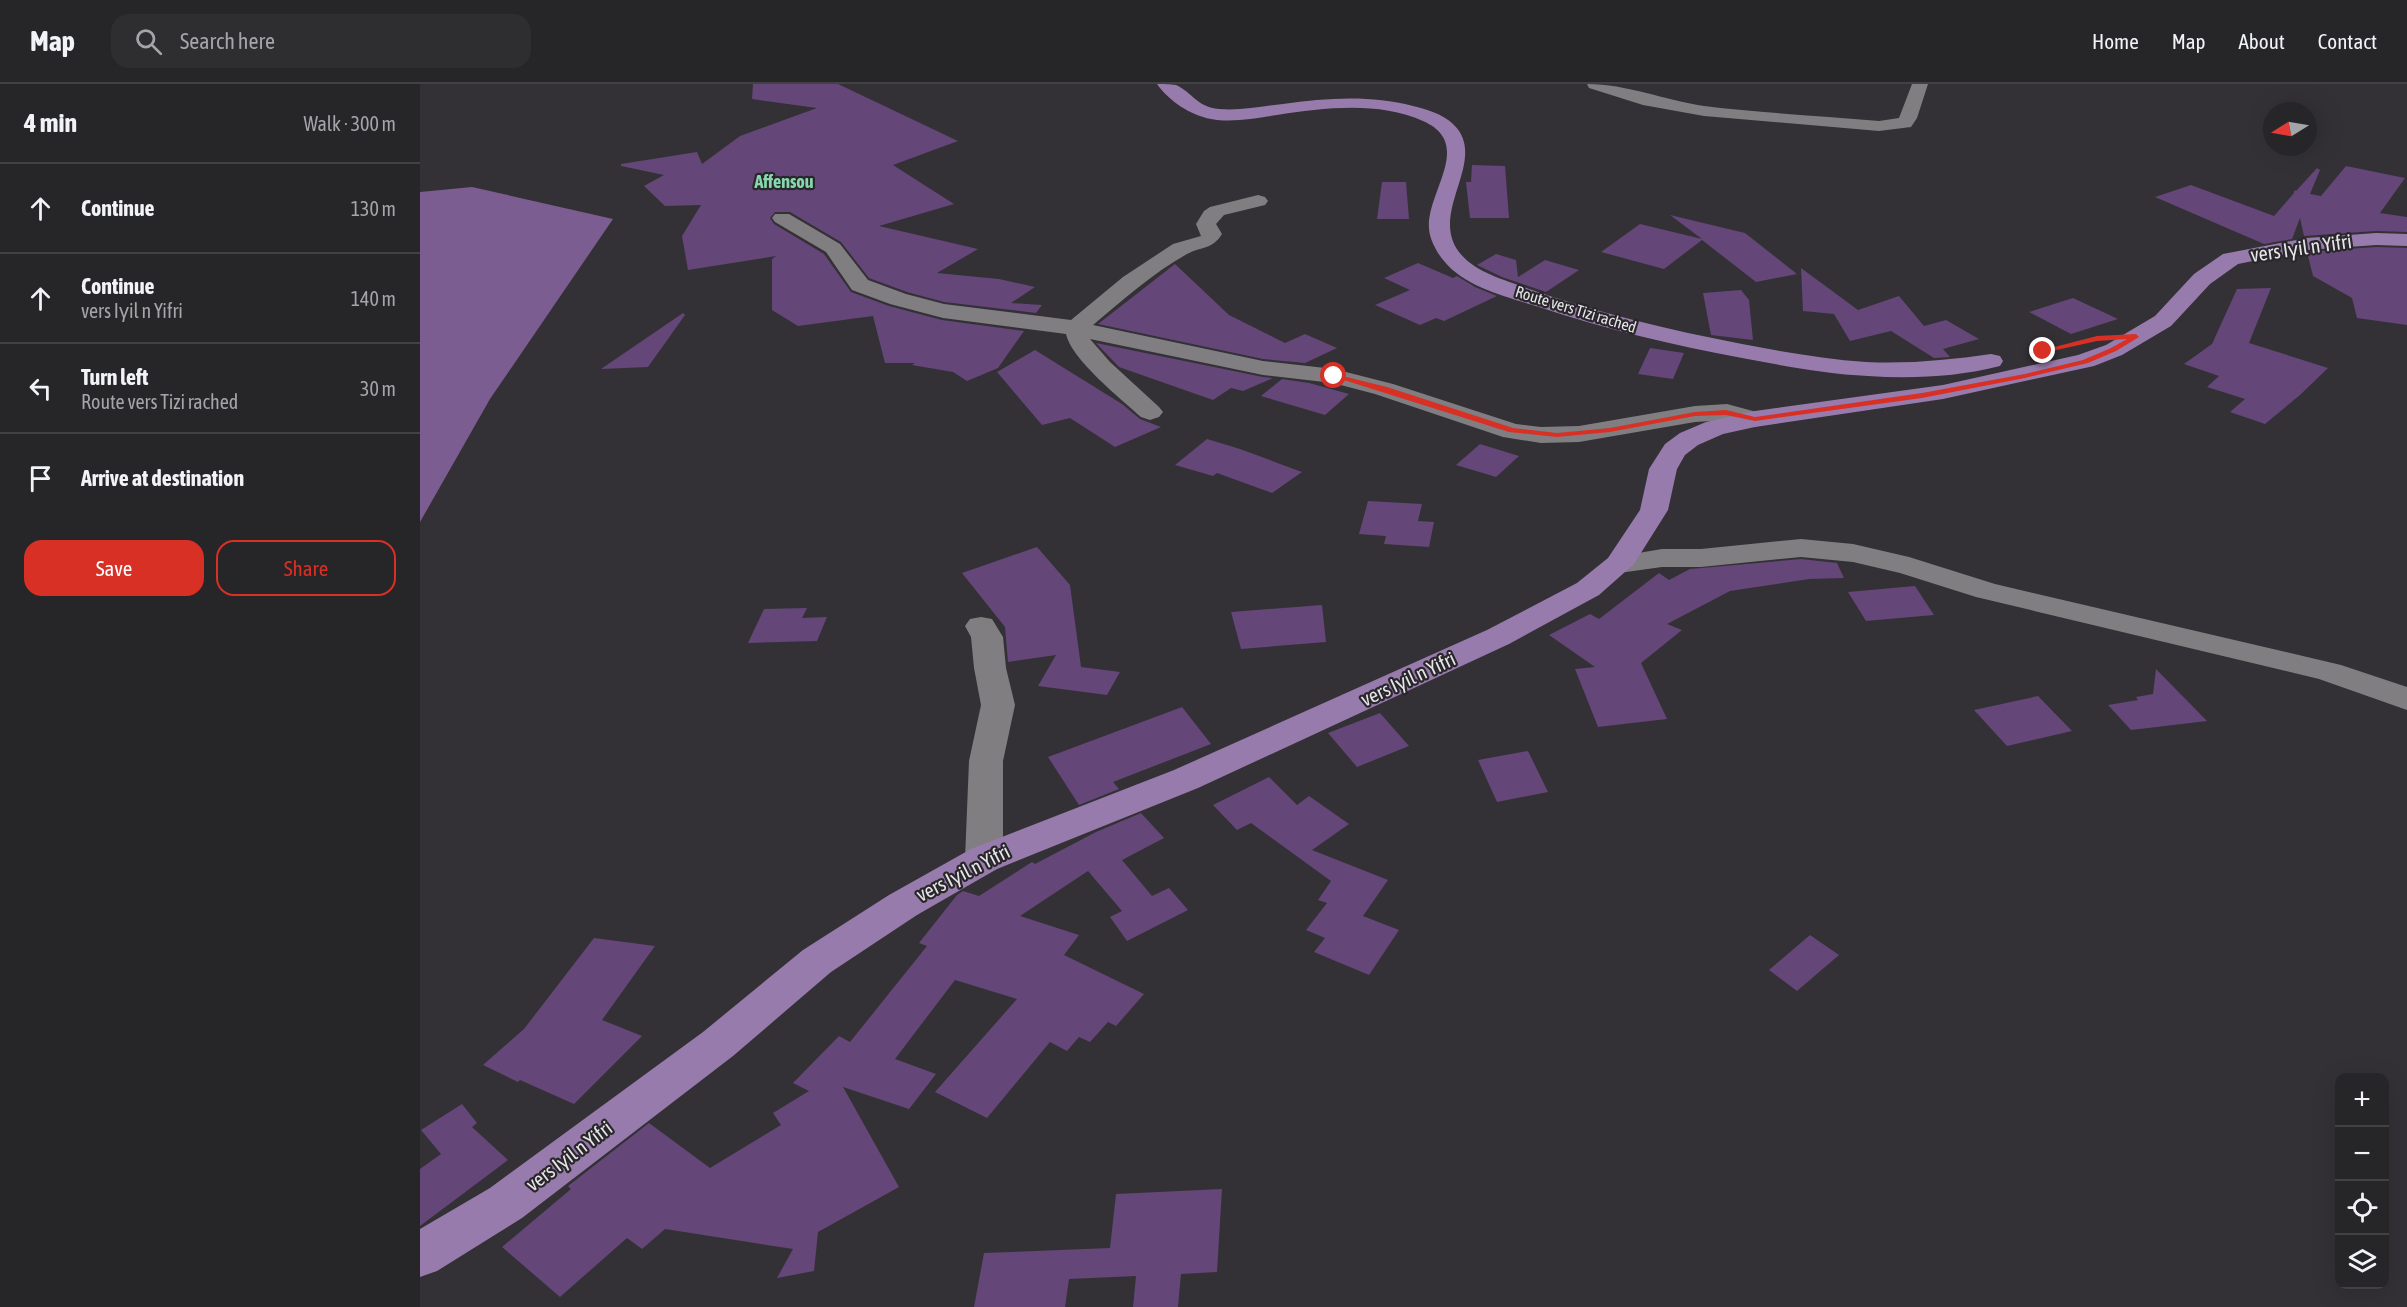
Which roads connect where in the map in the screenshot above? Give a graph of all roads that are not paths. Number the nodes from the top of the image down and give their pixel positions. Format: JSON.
{"nodes":[{"id":1,"x":1165,"y":84,"type":"edge"},
{"id":2,"x":1595,"y":84,"type":"edge"},
{"id":3,"x":1920,"y":84,"type":"edge"},
{"id":4,"x":1258,"y":201,"type":"dead end"},
{"id":5,"x":782,"y":218,"type":"dead end"},
{"id":6,"x":2407,"y":240,"type":"edge"},
{"id":7,"x":1076,"y":328,"type":"junction"},
{"id":8,"x":2136,"y":336,"type":"junction"},
{"id":9,"x":1149,"y":412,"type":"dead end"},
{"id":10,"x":1755,"y":419,"type":"junction"},
{"id":11,"x":1619,"y":564,"type":"junction"},
{"id":12,"x":981,"y":626,"type":"dead end"},
{"id":13,"x":2407,"y":699,"type":"edge"},
{"id":14,"x":984,"y":859,"type":"junction"},
{"id":15,"x":420,"y":1255,"type":"edge"}],
"edges":[{"from":1,"to":8,"type":"main road","name":"Route vers Tizi rached"},
{"from":2,"to":3,"type":"street"},
{"from":4,"to":7,"type":"street"},
{"from":5,"to":7,"type":"street"},
{"from":6,"to":8,"type":"main road","name":"vers Iγil n Yifri"},
{"from":7,"to":9,"type":"street"},
{"from":7,"to":10,"type":"street"},
{"from":8,"to":10,"type":"main road","name":"vers Iγil n Yifri"},
{"from":10,"to":11,"type":"main road","name":"vers Iγil n Yifri"},
{"from":11,"to":13,"type":"street"},
{"from":11,"to":14,"type":"main road","name":"vers Iγil n Yifri"},
{"from":12,"to":14,"type":"street"},
{"from":14,"to":15,"type":"main road","name":"vers Iγil n Yifri"}]}
